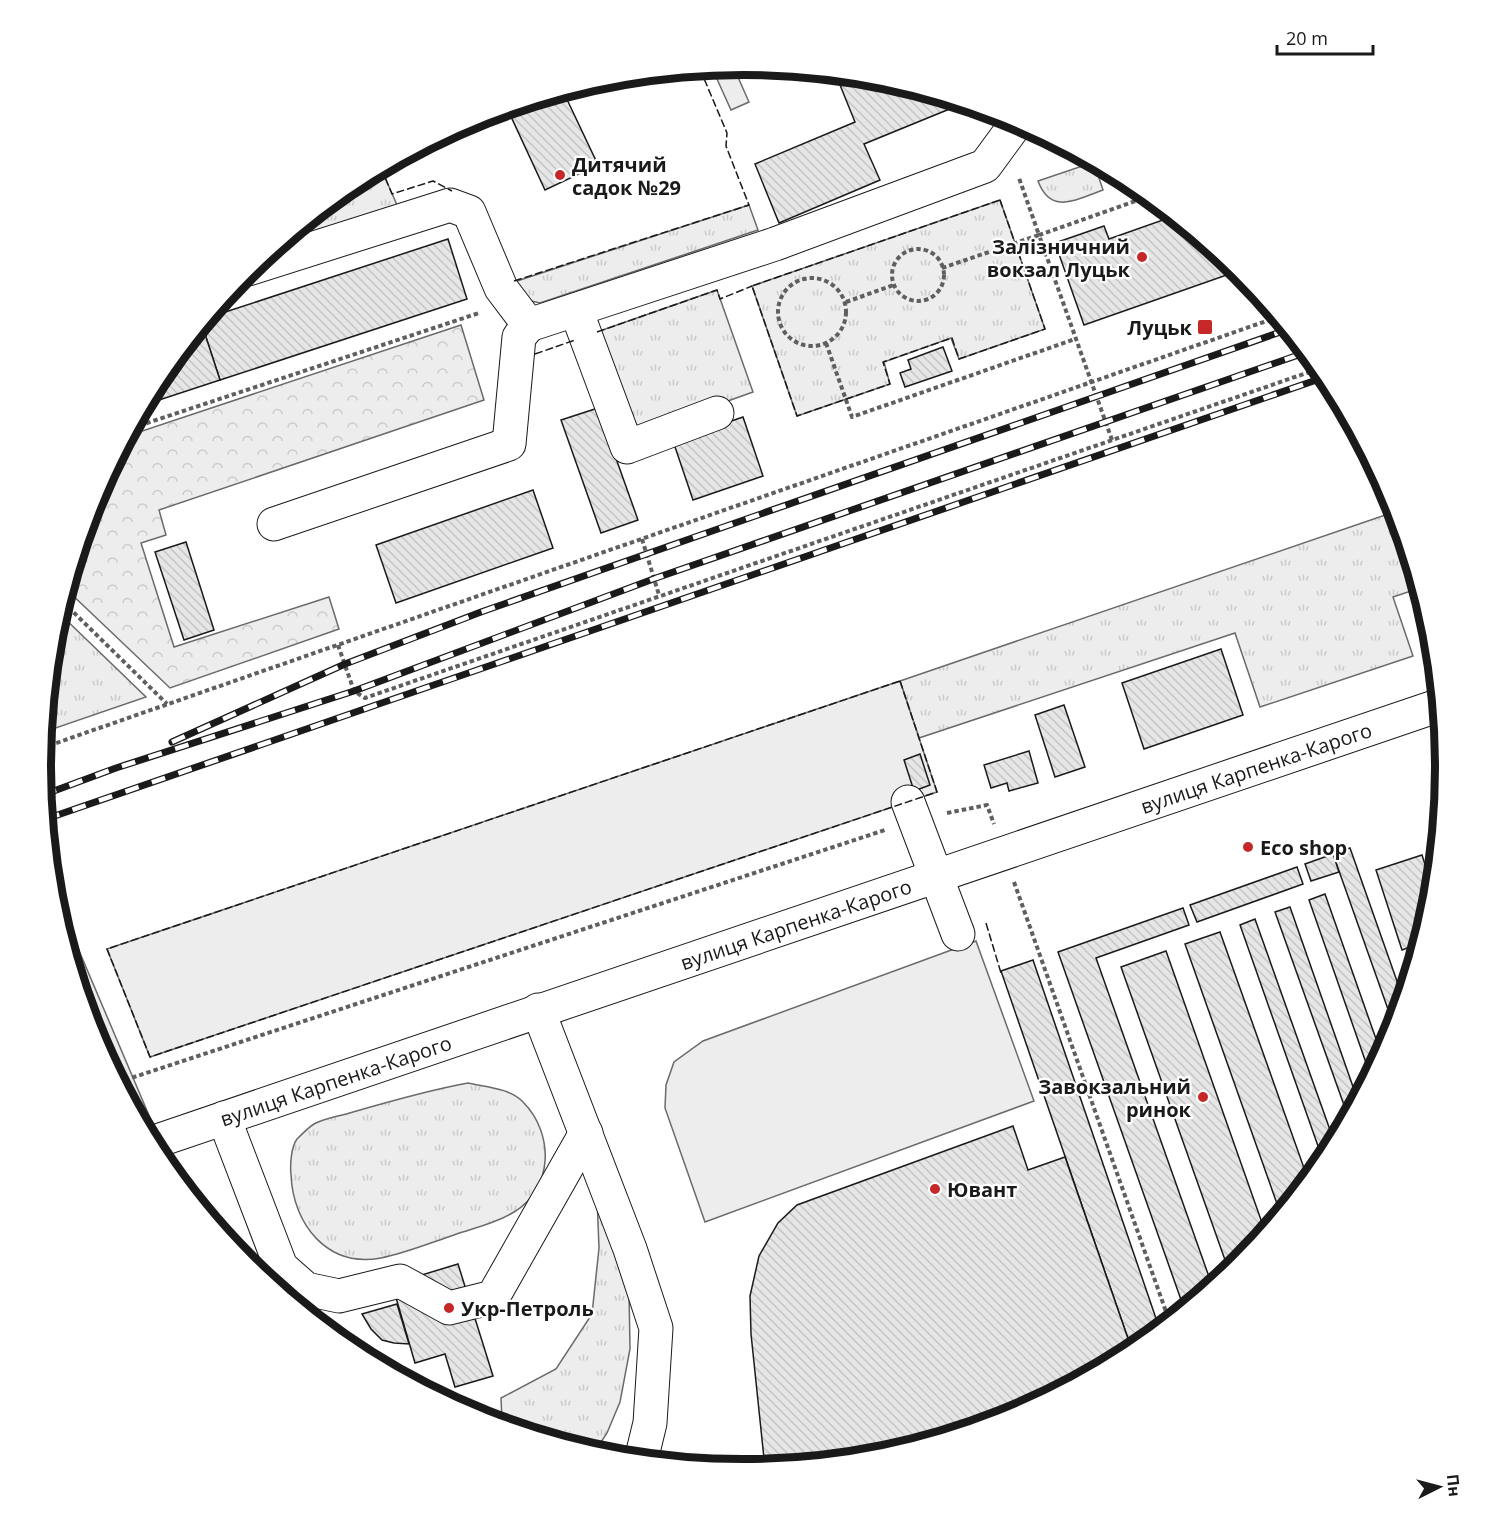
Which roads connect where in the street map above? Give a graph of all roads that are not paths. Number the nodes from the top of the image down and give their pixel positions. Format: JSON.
{"nodes":[{"id":1,"x":1012,"y":129,"type":"edge"},
{"id":2,"x":272,"y":262,"type":"edge"},
{"id":3,"x":576,"y":310,"type":"junction"},
{"id":4,"x":529,"y":325,"type":"junction"},
{"id":5,"x":717,"y":413,"type":"dead end"},
{"id":6,"x":274,"y":524,"type":"dead end"},
{"id":7,"x":1433,"y":707,"type":"edge"},
{"id":8,"x":912,"y":811,"type":"road end"},
{"id":9,"x":937,"y":877,"type":"junction"},
{"id":10,"x":958,"y":934,"type":"dead end"},
{"id":11,"x":538,"y":1010,"type":"junction"},
{"id":12,"x":224,"y":1118,"type":"junction"},
{"id":13,"x":586,"y":1133,"type":"junction"},
{"id":14,"x":160,"y":1140,"type":"edge"},
{"id":15,"x":650,"y":1423,"type":"junction"},
{"id":16,"x":629,"y":1450,"type":"edge"},
{"id":17,"x":643,"y":1452,"type":"edge"}],
"edges":[{"from":1,"to":3,"type":"main road"},
{"from":2,"to":4,"type":"main road"},
{"from":3,"to":4,"type":"main road"},
{"from":3,"to":5,"type":"main road"},
{"from":4,"to":6,"type":"main road"},
{"from":7,"to":9,"type":"main road","name":"вулиця Карпенка-Карого"},
{"from":8,"to":9,"type":"main road"},
{"from":9,"to":10,"type":"main road"},
{"from":9,"to":11,"type":"main road","name":"вулиця Карпенка-Карого"},
{"from":11,"to":12,"type":"main road","name":"вулиця Карпенка-Карого"},
{"from":11,"to":13,"type":"main road"},
{"from":12,"to":13,"type":"main road"},
{"from":12,"to":14,"type":"main road","name":"вулиця Карпенка-Карого"},
{"from":13,"to":15,"type":"main road"},
{"from":15,"to":16,"type":"main road"},
{"from":15,"to":17,"type":"main road"}]}
